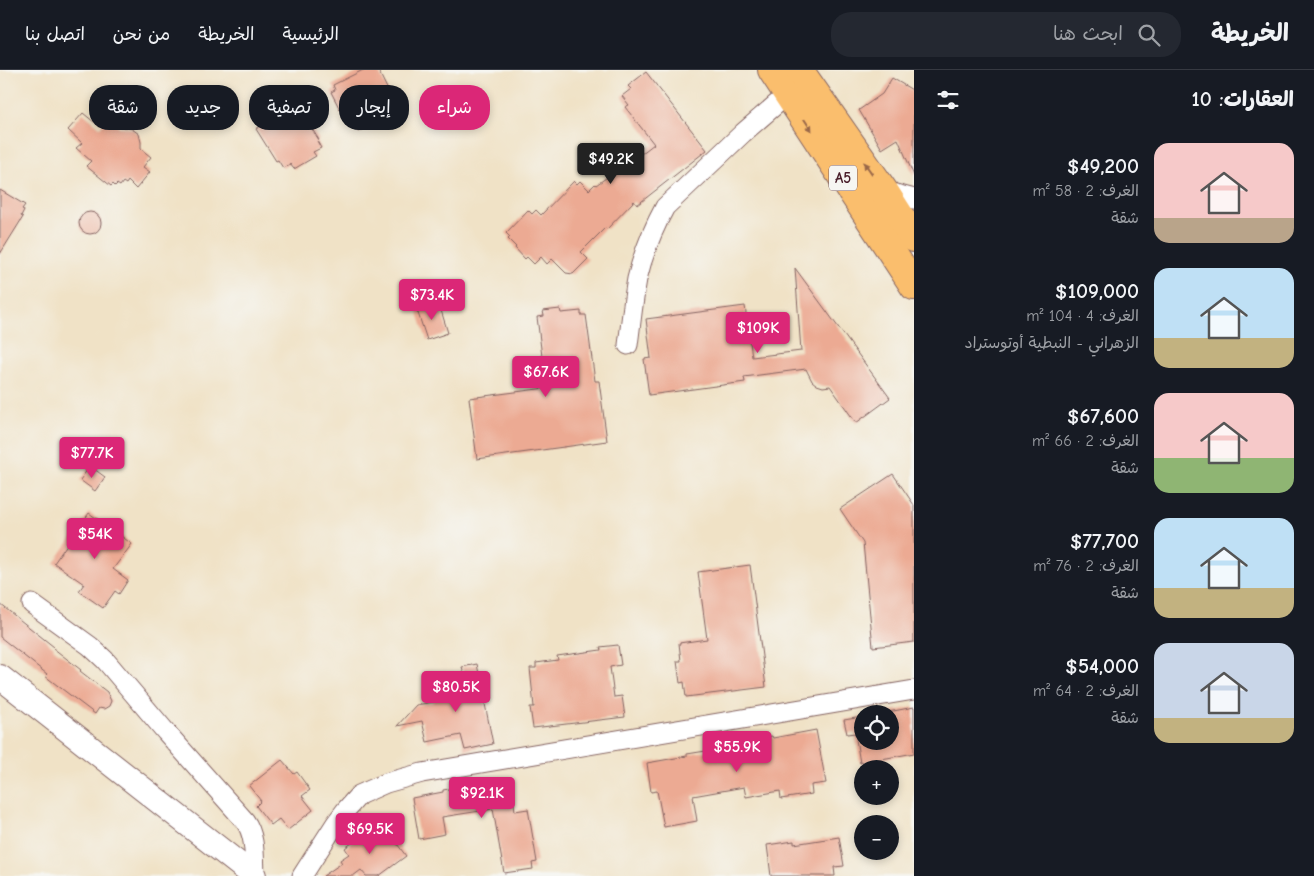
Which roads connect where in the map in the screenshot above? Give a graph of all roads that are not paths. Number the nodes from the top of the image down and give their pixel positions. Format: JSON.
{"nodes":[{"id":1,"x":772,"y":70,"type":"edge"},
{"id":2,"x":793,"y":82,"type":"edge"},
{"id":3,"x":884,"y":191,"type":"junction"},
{"id":4,"x":914,"y":199,"type":"edge"},
{"id":5,"x":914,"y":238,"type":"edge"},
{"id":6,"x":914,"y":286,"type":"edge"},
{"id":7,"x":628,"y":345,"type":"dead end"},
{"id":8,"x":32,"y":604,"type":"dead end"},
{"id":9,"x":1,"y":680,"type":"edge"},
{"id":10,"x":914,"y":690,"type":"edge"},
{"id":11,"x":254,"y":876,"type":"edge"},
{"id":12,"x":302,"y":876,"type":"edge"}],
"edges":[{"from":1,"to":2,"type":"highway","number":"A5"},
{"from":3,"to":2,"type":"highway","number":"A5","one_way":true},
{"from":2,"to":6,"type":"highway","number":"A5","one_way":true},
{"from":2,"to":7,"type":"street"},
{"from":3,"to":4,"type":"street"},
{"from":3,"to":5,"type":"highway","number":"A5"},
{"from":8,"to":11,"type":"street"},
{"from":9,"to":11,"type":"street"},
{"from":10,"to":12,"type":"street"}]}
